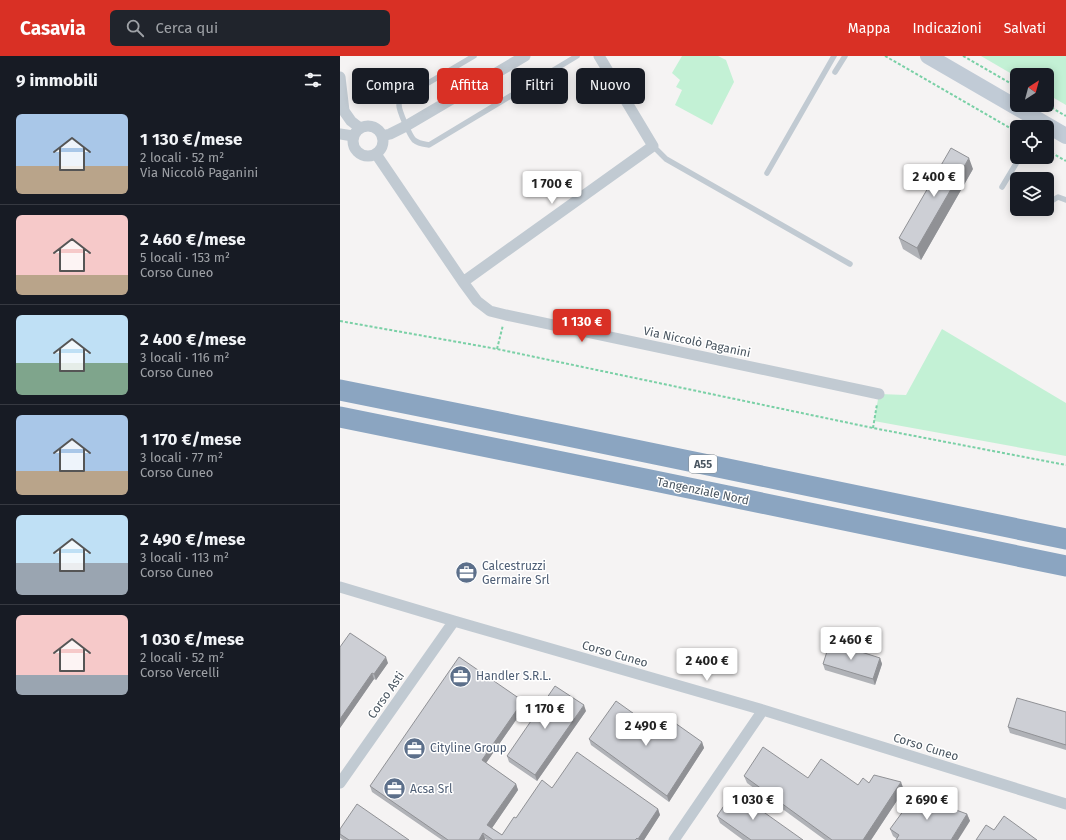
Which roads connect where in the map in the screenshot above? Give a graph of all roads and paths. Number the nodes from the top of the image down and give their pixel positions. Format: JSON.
{"nodes":[{"id":1,"x":474,"y":56,"type":"edge"},
{"id":2,"x":525,"y":56,"type":"edge"},
{"id":3,"x":577,"y":56,"type":"edge"},
{"id":4,"x":599,"y":56,"type":"edge"},
{"id":5,"x":834,"y":56,"type":"edge"},
{"id":6,"x":845,"y":56,"type":"edge"},
{"id":7,"x":886,"y":56,"type":"edge"},
{"id":8,"x":928,"y":56,"type":"edge"},
{"id":9,"x":963,"y":56,"type":"edge"},
{"id":10,"x":835,"y":72,"type":"dead end"},
{"id":11,"x":340,"y":77,"type":"edge"},
{"id":12,"x":1010,"y":83,"type":"edge"},
{"id":13,"x":1054,"y":108,"type":"edge"},
{"id":14,"x":1066,"y":116,"type":"edge"},
{"id":15,"x":1033,"y":120,"type":"edge"},
{"id":16,"x":406,"y":126,"type":"junction"},
{"id":17,"x":1010,"y":128,"type":"edge"},
{"id":18,"x":1054,"y":130,"type":"edge"},
{"id":19,"x":357,"y":132,"type":"junction"},
{"id":20,"x":340,"y":134,"type":"edge"},
{"id":21,"x":382,"y":136,"type":"junction"},
{"id":22,"x":1066,"y":136,"type":"edge"},
{"id":23,"x":653,"y":146,"type":"junction"},
{"id":24,"x":376,"y":154,"type":"junction"},
{"id":25,"x":1054,"y":154,"type":"edge"},
{"id":26,"x":1066,"y":161,"type":"edge"},
{"id":27,"x":1016,"y":164,"type":"edge"},
{"id":28,"x":767,"y":173,"type":"dead end"},
{"id":29,"x":1002,"y":186,"type":"dead end"},
{"id":30,"x":1054,"y":200,"type":"edge"},
{"id":31,"x":1066,"y":200,"type":"edge"},
{"id":32,"x":850,"y":264,"type":"dead end"},
{"id":33,"x":463,"y":282,"type":"junction"},
{"id":34,"x":506,"y":315,"type":"junction"},
{"id":35,"x":340,"y":321,"type":"edge"},
{"id":36,"x":497,"y":349,"type":"junction"},
{"id":37,"x":340,"y":390,"type":"edge"},
{"id":38,"x":879,"y":394,"type":"joint"},
{"id":39,"x":340,"y":417,"type":"edge"},
{"id":40,"x":872,"y":428,"type":"junction"},
{"id":41,"x":1066,"y":465,"type":"edge"},
{"id":42,"x":975,"y":520,"type":"junction"},
{"id":43,"x":1066,"y":532,"type":"edge"},
{"id":44,"x":1066,"y":539,"type":"edge"},
{"id":45,"x":1066,"y":566,"type":"edge"},
{"id":46,"x":340,"y":587,"type":"edge"},
{"id":47,"x":454,"y":621,"type":"junction"},
{"id":48,"x":763,"y":710,"type":"junction"},
{"id":49,"x":340,"y":783,"type":"edge"},
{"id":50,"x":1066,"y":804,"type":"edge"},
{"id":51,"x":674,"y":840,"type":"edge"}],
"edges":[{"from":1,"to":16,"type":"lane"},
{"from":2,"to":16,"type":"street"},
{"from":3,"to":16,"type":"lane"},
{"from":4,"to":23,"type":"street"},
{"from":5,"to":28,"type":"lane"},
{"from":6,"to":10,"type":"lane"},
{"from":7,"to":17,"type":"path"},
{"from":8,"to":15,"type":"street"},
{"from":9,"to":12,"type":"path"},
{"from":11,"to":19,"type":"street"},
{"from":13,"to":14,"type":"path"},
{"from":16,"to":21,"type":"street"},
{"from":18,"to":22,"type":"street"},
{"from":19,"to":20,"type":"street"},
{"from":19,"to":21,"type":"street"},
{"from":19,"to":24,"type":"street"},
{"from":21,"to":24,"type":"street"},
{"from":23,"to":32,"type":"lane"},
{"from":23,"to":33,"type":"street"},
{"from":24,"to":33,"type":"street","name":"Via Niccolò Paganini"},
{"from":25,"to":26,"type":"path"},
{"from":27,"to":29,"type":"lane"},
{"from":30,"to":31,"type":"lane"},
{"from":33,"to":34,"type":"street","name":"Via Niccolò Paganini"},
{"from":34,"to":36,"type":"path"},
{"from":34,"to":38,"type":"street","name":"Via Niccolò Paganini"},
{"from":35,"to":36,"type":"path"},
{"from":36,"to":40,"type":"path"},
{"from":37,"to":42,"type":"highway","number":"A55"},
{"from":38,"to":40,"type":"path"},
{"from":39,"to":45,"type":"highway","name":"Tangenziale Nord","number":"A55"},
{"from":40,"to":41,"type":"path"},
{"from":42,"to":43,"type":"highway"},
{"from":42,"to":44,"type":"highway","number":"A55"},
{"from":46,"to":47,"type":"street","name":"Corso Cuneo"},
{"from":47,"to":48,"type":"street","name":"Corso Cuneo"},
{"from":47,"to":49,"type":"street","name":"Corso Asti"},
{"from":48,"to":50,"type":"street","name":"Corso Cuneo"},
{"from":48,"to":51,"type":"street"}]}
